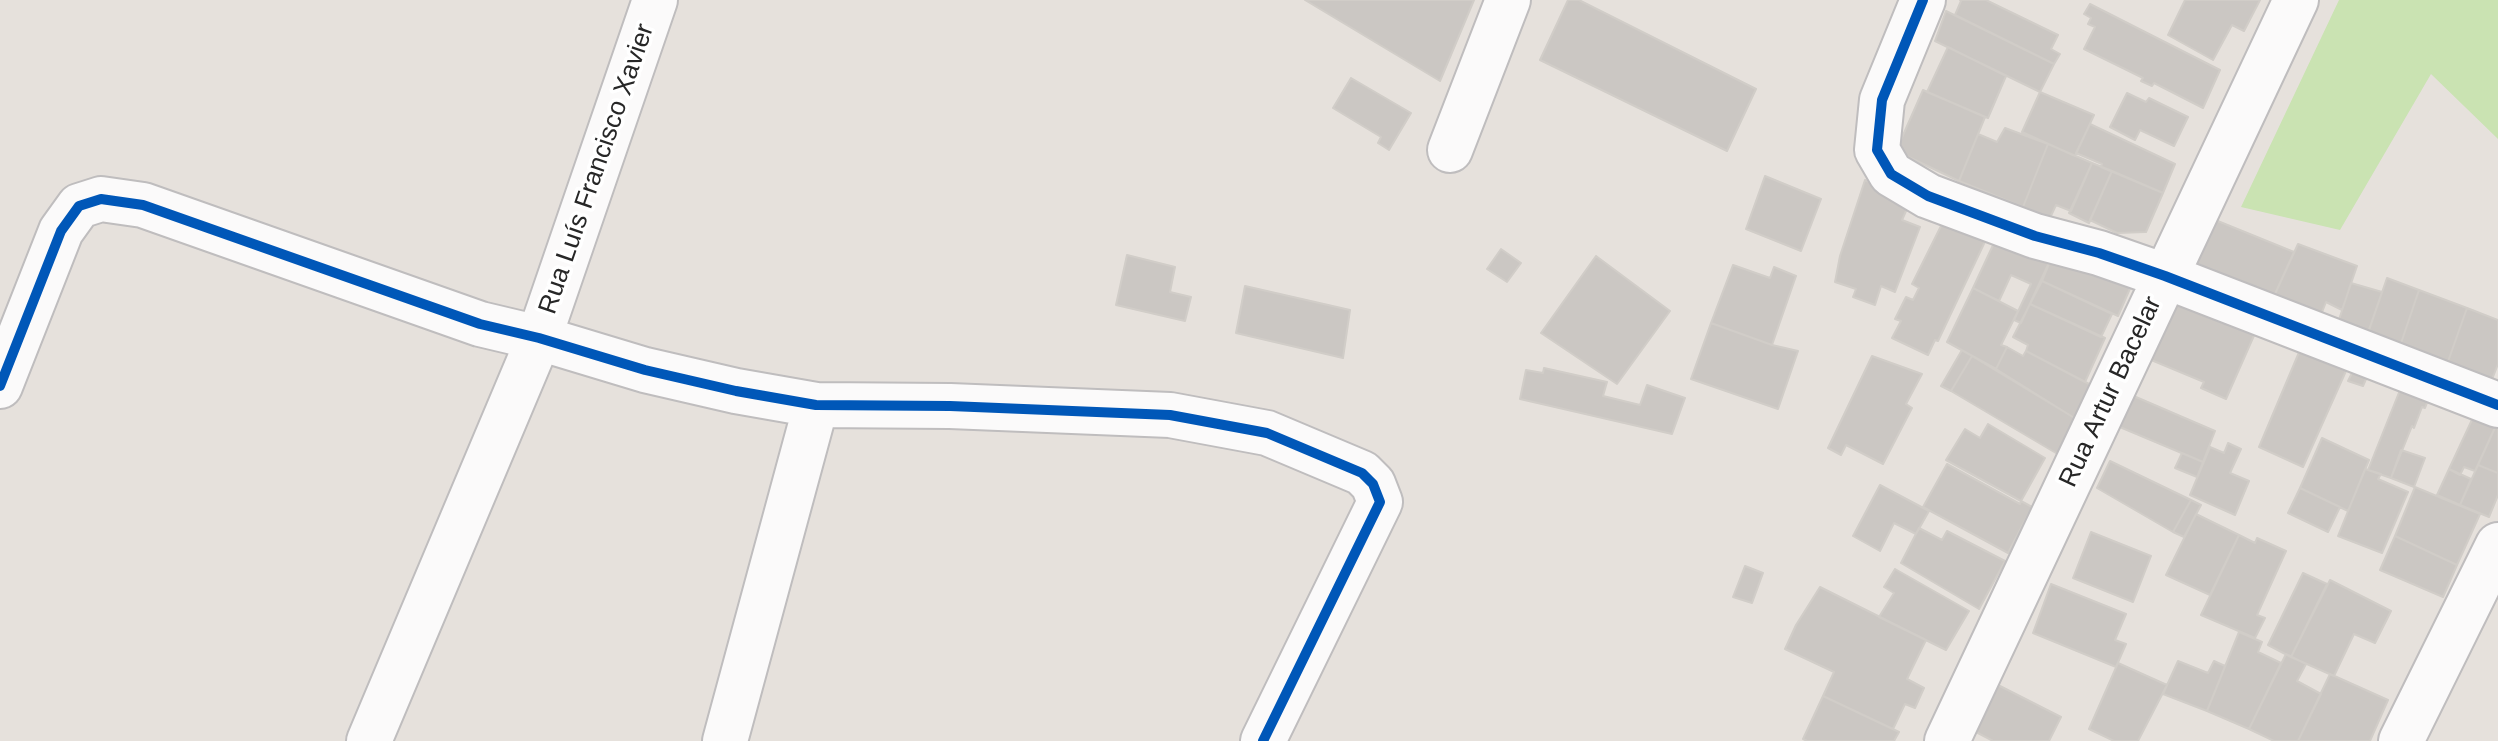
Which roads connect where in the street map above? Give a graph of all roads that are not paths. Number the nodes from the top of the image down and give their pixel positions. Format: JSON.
{"nodes":[{"id":1,"x":655,"y":0,"type":"edge"},
{"id":2,"x":1508,"y":0,"type":"edge"},
{"id":3,"x":1923,"y":0,"type":"edge"},
{"id":4,"x":2296,"y":0,"type":"edge"},
{"id":5,"x":1450,"y":150,"type":"dead end"},
{"id":6,"x":2165,"y":276,"type":"junction"},
{"id":7,"x":539,"y":338,"type":"junction"},
{"id":8,"x":0,"y":386,"type":"edge"},
{"id":9,"x":816,"y":405,"type":"junction"},
{"id":10,"x":2498,"y":405,"type":"edge"},
{"id":11,"x":2498,"y":545,"type":"edge"},
{"id":12,"x":369,"y":741,"type":"edge"},
{"id":13,"x":725,"y":741,"type":"edge"},
{"id":14,"x":1263,"y":741,"type":"edge"},
{"id":15,"x":1947,"y":741,"type":"edge"},
{"id":16,"x":2401,"y":741,"type":"edge"}],
"edges":[{"from":1,"to":7,"type":"street","name":"Rua Luís Francisco Xavier"},
{"from":2,"to":5,"type":"street"},
{"from":3,"to":6,"type":"street"},
{"from":4,"to":6,"type":"street","name":"Rua Artur Bacelar"},
{"from":6,"to":10,"type":"street"},
{"from":6,"to":15,"type":"street","name":"Rua Artur Bacelar"},
{"from":7,"to":8,"type":"street"},
{"from":7,"to":9,"type":"street"},
{"from":7,"to":12,"type":"street","name":"Rua Luís Francisco Xavier"},
{"from":9,"to":13,"type":"street"},
{"from":9,"to":14,"type":"street"},
{"from":11,"to":16,"type":"street"}]}
